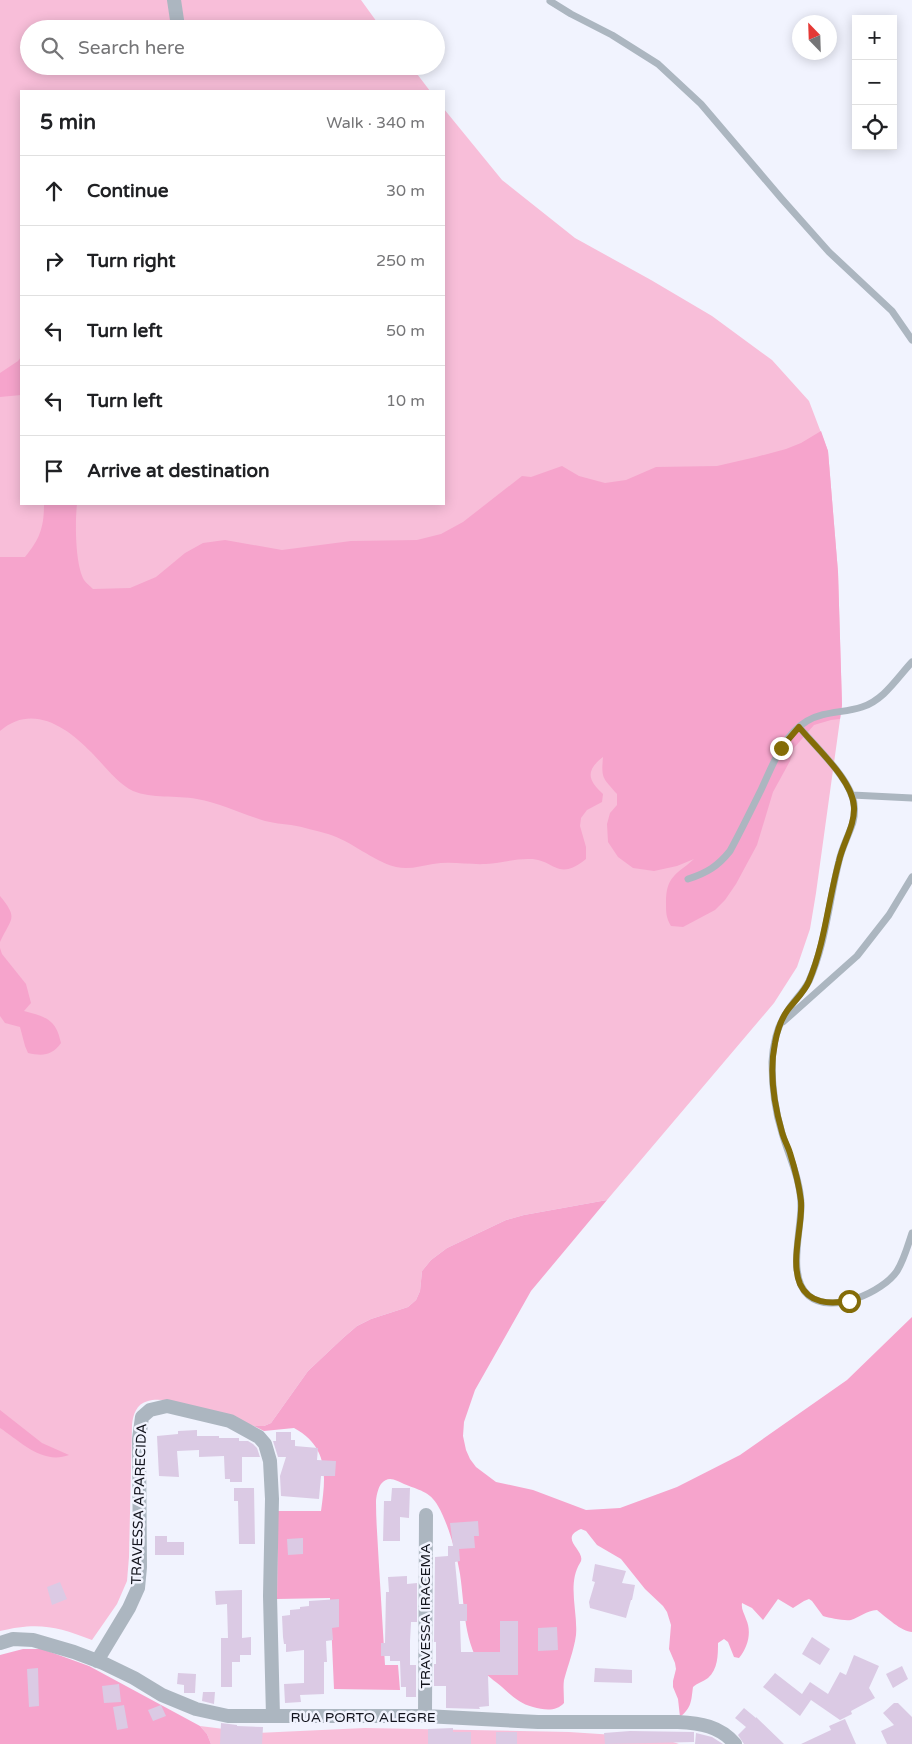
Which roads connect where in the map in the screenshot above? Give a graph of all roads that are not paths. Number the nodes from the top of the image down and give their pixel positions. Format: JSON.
{"nodes":[{"id":1,"x":174,"y":0,"type":"edge"},
{"id":2,"x":550,"y":2,"type":"dead end"},
{"id":3,"x":177,"y":20,"type":"dead end"},
{"id":4,"x":912,"y":340,"type":"edge"},
{"id":5,"x":912,"y":662,"type":"edge"},
{"id":6,"x":799,"y":727,"type":"junction"},
{"id":7,"x":852,"y":796,"type":"junction"},
{"id":8,"x":912,"y":798,"type":"edge"},
{"id":9,"x":912,"y":877,"type":"edge"},
{"id":10,"x":688,"y":880,"type":"dead end"},
{"id":11,"x":779,"y":1025,"type":"junction"},
{"id":12,"x":912,"y":1233,"type":"edge"},
{"id":13,"x":426,"y":1515,"type":"dead end"},
{"id":14,"x":0,"y":1643,"type":"edge"},
{"id":15,"x":97,"y":1661,"type":"junction"},
{"id":16,"x":273,"y":1716,"type":"junction"},
{"id":17,"x":425,"y":1716,"type":"junction"},
{"id":18,"x":735,"y":1744,"type":"edge"}],
"edges":[{"from":1,"to":3,"type":"street"},
{"from":2,"to":4,"type":"lane"},
{"from":5,"to":6,"type":"lane"},
{"from":6,"to":7,"type":"lane"},
{"from":6,"to":10,"type":"lane"},
{"from":7,"to":8,"type":"lane"},
{"from":7,"to":11,"type":"lane"},
{"from":9,"to":11,"type":"lane"},
{"from":11,"to":12,"type":"lane"},
{"from":13,"to":17,"type":"street","name":"TRAVESSA IRACEMA"},
{"from":14,"to":15,"type":"street","name":"RUA PORTO ALEGRE"},
{"from":15,"to":16,"type":"street","name":"RUA PORTO ALEGRE"},
{"from":15,"to":16,"type":"street","name":"TRAVESSA APARECIDA"},
{"from":16,"to":17,"type":"street","name":"RUA PORTO ALEGRE"},
{"from":17,"to":18,"type":"street","name":"RUA PORTO ALEGRE"}]}
